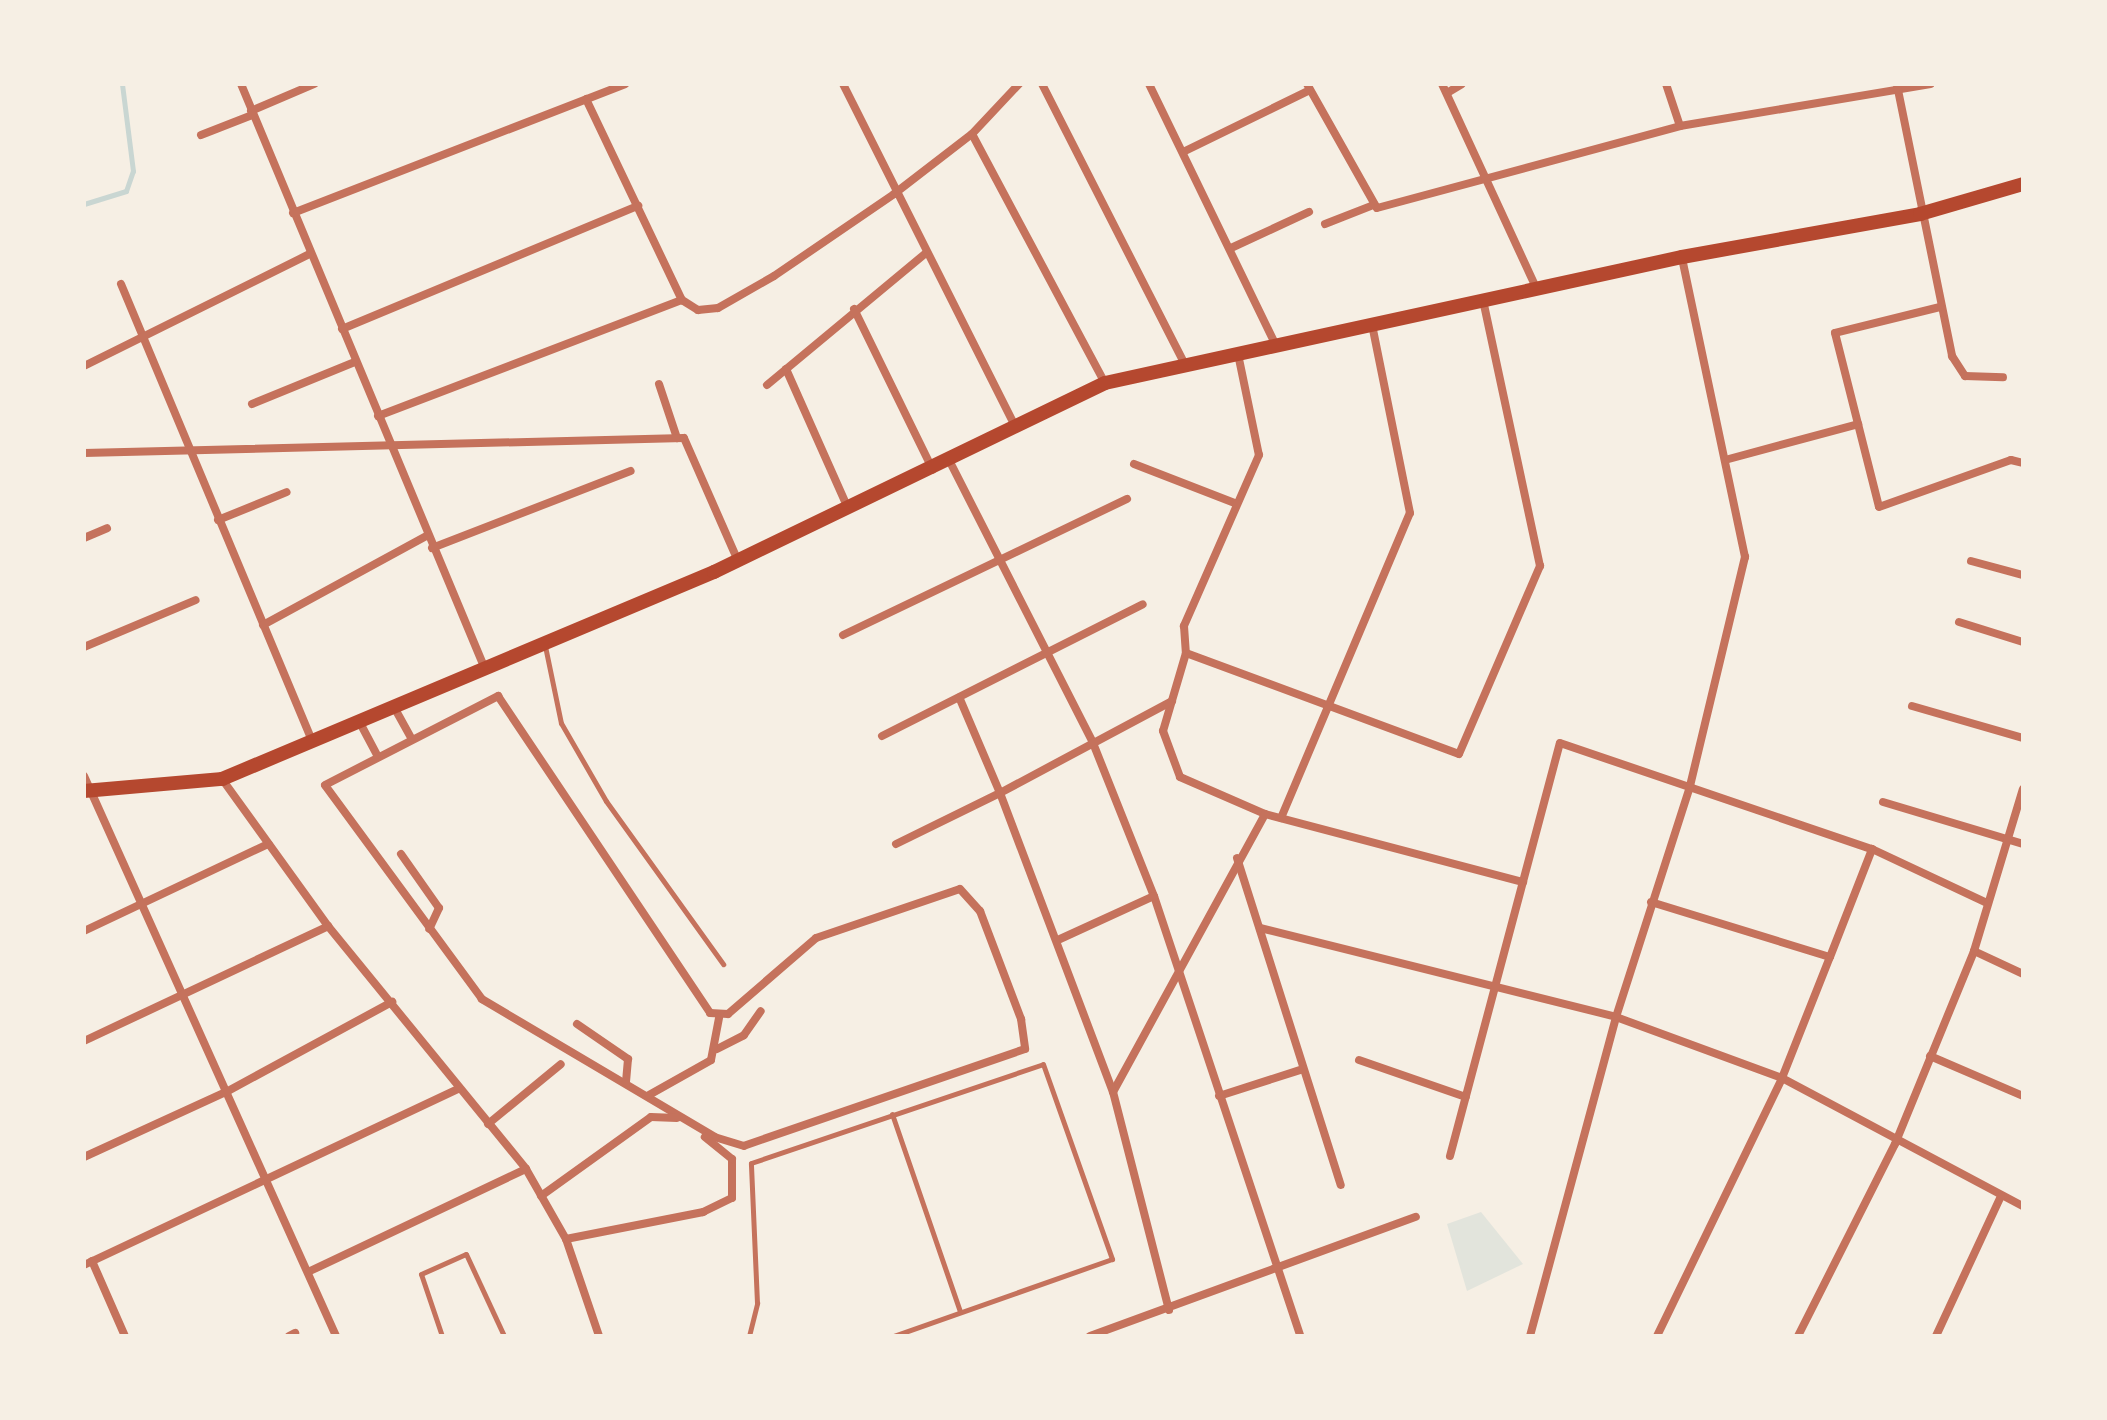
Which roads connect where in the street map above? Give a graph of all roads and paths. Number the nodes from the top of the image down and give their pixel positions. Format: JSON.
{"nodes":[{"id":1,"x":241,"y":84,"type":"edge"},
{"id":2,"x":314,"y":84,"type":"edge"},
{"id":3,"x":625,"y":84,"type":"edge"},
{"id":4,"x":843,"y":84,"type":"edge"},
{"id":5,"x":1019,"y":84,"type":"edge"},
{"id":6,"x":1042,"y":84,"type":"edge"},
{"id":7,"x":1149,"y":84,"type":"edge"},
{"id":8,"x":1442,"y":84,"type":"edge"},
{"id":9,"x":1462,"y":84,"type":"edge"},
{"id":10,"x":1666,"y":84,"type":"edge"},
{"id":11,"x":1931,"y":84,"type":"edge"},
{"id":12,"x":1309,"y":87,"type":"edge"},
{"id":13,"x":1898,"y":87,"type":"edge"},
{"id":14,"x":1447,"y":93,"type":"junction"},
{"id":15,"x":586,"y":99,"type":"junction"},
{"id":16,"x":251,"y":113,"type":"junction"},
{"id":17,"x":1680,"y":126,"type":"junction"},
{"id":18,"x":972,"y":134,"type":"junction"},
{"id":19,"x":201,"y":135,"type":"dead end"},
{"id":20,"x":1183,"y":152,"type":"junction"},
{"id":21,"x":1490,"y":181,"type":"junction"},
{"id":22,"x":2023,"y":184,"type":"edge"},
{"id":23,"x":894,"y":194,"type":"junction"},
{"id":24,"x":638,"y":206,"type":"junction"},
{"id":25,"x":1371,"y":206,"type":"junction"},
{"id":26,"x":1309,"y":212,"type":"dead end"},
{"id":27,"x":293,"y":213,"type":"junction"},
{"id":28,"x":1920,"y":214,"type":"junction"},
{"id":29,"x":1325,"y":224,"type":"dead end"},
{"id":30,"x":1231,"y":248,"type":"junction"},
{"id":31,"x":926,"y":253,"type":"junction"},
{"id":32,"x":310,"y":254,"type":"junction"},
{"id":33,"x":1682,"y":257,"type":"junction"},
{"id":34,"x":121,"y":284,"type":"dead end"},
{"id":35,"x":1538,"y":292,"type":"junction"},
{"id":36,"x":682,"y":300,"type":"junction"},
{"id":37,"x":1484,"y":304,"type":"junction"},
{"id":38,"x":1940,"y":307,"type":"junction"},
{"id":39,"x":854,"y":309,"type":"junction"},
{"id":40,"x":342,"y":329,"type":"junction"},
{"id":41,"x":1373,"y":330,"type":"junction"},
{"id":42,"x":144,"y":338,"type":"junction"},
{"id":43,"x":1277,"y":348,"type":"junction"},
{"id":44,"x":1238,"y":354,"type":"junction"},
{"id":45,"x":355,"y":362,"type":"junction"},
{"id":46,"x":1185,"y":365,"type":"junction"},
{"id":47,"x":84,"y":366,"type":"edge"},
{"id":48,"x":786,"y":369,"type":"junction"},
{"id":49,"x":2003,"y":377,"type":"dead end"},
{"id":50,"x":1105,"y":383,"type":"junction"},
{"id":51,"x":659,"y":384,"type":"dead end"},
{"id":52,"x":767,"y":385,"type":"dead end"},
{"id":53,"x":252,"y":404,"type":"dead end"},
{"id":54,"x":378,"y":416,"type":"junction"},
{"id":55,"x":1858,"y":424,"type":"junction"},
{"id":56,"x":1015,"y":426,"type":"junction"},
{"id":57,"x":677,"y":438,"type":"junction"},
{"id":58,"x":389,"y":450,"type":"junction"},
{"id":59,"x":84,"y":453,"type":"edge"},
{"id":60,"x":189,"y":454,"type":"junction"},
{"id":61,"x":949,"y":460,"type":"junction"},
{"id":62,"x":1725,"y":460,"type":"junction"},
{"id":63,"x":2023,"y":463,"type":"edge"},
{"id":64,"x":1134,"y":464,"type":"dead end"},
{"id":65,"x":933,"y":470,"type":"junction"},
{"id":66,"x":631,"y":471,"type":"dead end"},
{"id":67,"x":287,"y":492,"type":"dead end"},
{"id":68,"x":1127,"y":499,"type":"dead end"},
{"id":69,"x":1237,"y":504,"type":"junction"},
{"id":70,"x":848,"y":509,"type":"junction"},
{"id":71,"x":218,"y":520,"type":"junction"},
{"id":72,"x":107,"y":528,"type":"dead end"},
{"id":73,"x":426,"y":536,"type":"junction"},
{"id":74,"x":84,"y":538,"type":"edge"},
{"id":75,"x":432,"y":548,"type":"junction"},
{"id":76,"x":738,"y":561,"type":"junction"},
{"id":77,"x":995,"y":561,"type":"junction"},
{"id":78,"x":1971,"y":561,"type":"dead end"},
{"id":79,"x":2023,"y":575,"type":"edge"},
{"id":80,"x":196,"y":600,"type":"dead end"},
{"id":81,"x":1143,"y":604,"type":"dead end"},
{"id":82,"x":1959,"y":622,"type":"dead end"},
{"id":83,"x":263,"y":625,"type":"junction"},
{"id":84,"x":843,"y":635,"type":"dead end"},
{"id":85,"x":544,"y":641,"type":"junction"},
{"id":86,"x":2023,"y":642,"type":"edge"},
{"id":87,"x":84,"y":647,"type":"edge"},
{"id":88,"x":1186,"y":653,"type":"junction"},
{"id":89,"x":1044,"y":654,"type":"junction"},
{"id":90,"x":485,"y":669,"type":"junction"},
{"id":91,"x":959,"y":697,"type":"junction"},
{"id":92,"x":1172,"y":701,"type":"junction"},
{"id":93,"x":1912,"y":706,"type":"dead end"},
{"id":94,"x":394,"y":707,"type":"junction"},
{"id":95,"x":1328,"y":707,"type":"junction"},
{"id":96,"x":359,"y":721,"type":"junction"},
{"id":97,"x":882,"y":736,"type":"dead end"},
{"id":98,"x":411,"y":738,"type":"junction"},
{"id":99,"x":2023,"y":738,"type":"edge"},
{"id":100,"x":312,"y":741,"type":"junction"},
{"id":101,"x":1093,"y":743,"type":"junction"},
{"id":102,"x":377,"y":755,"type":"junction"},
{"id":103,"x":222,"y":779,"type":"junction"},
{"id":104,"x":86,"y":786,"type":"edge"},
{"id":105,"x":1690,"y":786,"type":"junction"},
{"id":106,"x":2023,"y":789,"type":"edge"},
{"id":107,"x":1000,"y":793,"type":"junction"},
{"id":108,"x":1883,"y":802,"type":"dead end"},
{"id":109,"x":1265,"y":814,"type":"junction"},
{"id":110,"x":1281,"y":818,"type":"junction"},
{"id":111,"x":2007,"y":839,"type":"junction"},
{"id":112,"x":268,"y":844,"type":"junction"},
{"id":113,"x":896,"y":844,"type":"dead end"},
{"id":114,"x":2023,"y":844,"type":"edge"},
{"id":115,"x":1872,"y":849,"type":"junction"},
{"id":116,"x":401,"y":854,"type":"dead end"},
{"id":117,"x":1237,"y":858,"type":"junction"},
{"id":118,"x":1523,"y":882,"type":"junction"},
{"id":119,"x":1154,"y":896,"type":"junction"},
{"id":120,"x":1651,"y":902,"type":"junction"},
{"id":121,"x":1985,"y":902,"type":"junction"},
{"id":122,"x":140,"y":904,"type":"junction"},
{"id":123,"x":328,"y":926,"type":"junction"},
{"id":124,"x":1260,"y":928,"type":"junction"},
{"id":125,"x":429,"y":929,"type":"junction"},
{"id":126,"x":84,"y":931,"type":"edge"},
{"id":127,"x":1060,"y":939,"type":"junction"},
{"id":128,"x":1974,"y":951,"type":"junction"},
{"id":129,"x":1830,"y":957,"type":"junction"},
{"id":130,"x":723,"y":964,"type":"dead end"},
{"id":131,"x":1176,"y":967,"type":"junction"},
{"id":132,"x":2023,"y":974,"type":"edge"},
{"id":133,"x":1495,"y":985,"type":"junction"},
{"id":134,"x":183,"y":993,"type":"junction"},
{"id":135,"x":392,"y":1002,"type":"junction"},
{"id":136,"x":761,"y":1011,"type":"dead end"},
{"id":137,"x":1616,"y":1017,"type":"junction"},
{"id":138,"x":719,"y":1018,"type":"junction"},
{"id":139,"x":577,"y":1024,"type":"dead end"},
{"id":140,"x":84,"y":1041,"type":"edge"},
{"id":141,"x":717,"y":1049,"type":"junction"},
{"id":142,"x":1930,"y":1056,"type":"junction"},
{"id":143,"x":1359,"y":1060,"type":"dead end"},
{"id":144,"x":561,"y":1064,"type":"dead end"},
{"id":145,"x":1303,"y":1069,"type":"junction"},
{"id":146,"x":1782,"y":1078,"type":"junction"},
{"id":147,"x":626,"y":1083,"type":"junction"},
{"id":148,"x":458,"y":1089,"type":"junction"},
{"id":149,"x":228,"y":1091,"type":"junction"},
{"id":150,"x":1113,"y":1092,"type":"junction"},
{"id":151,"x":649,"y":1095,"type":"junction"},
{"id":152,"x":1219,"y":1096,"type":"junction"},
{"id":153,"x":2023,"y":1096,"type":"edge"},
{"id":154,"x":1466,"y":1097,"type":"junction"},
{"id":155,"x":892,"y":1114,"type":"junction"},
{"id":156,"x":488,"y":1124,"type":"junction"},
{"id":157,"x":1895,"y":1144,"type":"junction"},
{"id":158,"x":1450,"y":1156,"type":"dead end"},
{"id":159,"x":84,"y":1157,"type":"edge"},
{"id":160,"x":526,"y":1169,"type":"junction"},
{"id":161,"x":268,"y":1177,"type":"junction"},
{"id":162,"x":1341,"y":1185,"type":"dead end"},
{"id":163,"x":541,"y":1196,"type":"junction"},
{"id":164,"x":2001,"y":1196,"type":"junction"},
{"id":165,"x":2023,"y":1206,"type":"edge"},
{"id":166,"x":1416,"y":1217,"type":"dead end"},
{"id":167,"x":566,"y":1239,"type":"junction"},
{"id":168,"x":88,"y":1263,"type":"edge"},
{"id":169,"x":310,"y":1271,"type":"junction"},
{"id":170,"x":1277,"y":1272,"type":"junction"},
{"id":171,"x":1169,"y":1310,"type":"junction"},
{"id":172,"x":960,"y":1312,"type":"junction"},
{"id":173,"x":125,"y":1336,"type":"edge"},
{"id":174,"x":336,"y":1336,"type":"edge"},
{"id":175,"x":442,"y":1336,"type":"edge"},
{"id":176,"x":504,"y":1336,"type":"edge"},
{"id":177,"x":599,"y":1336,"type":"edge"},
{"id":178,"x":749,"y":1336,"type":"edge"},
{"id":179,"x":893,"y":1336,"type":"edge"},
{"id":180,"x":1090,"y":1336,"type":"edge"},
{"id":181,"x":1300,"y":1336,"type":"edge"},
{"id":182,"x":1530,"y":1336,"type":"edge"},
{"id":183,"x":1657,"y":1336,"type":"edge"},
{"id":184,"x":1798,"y":1336,"type":"edge"},
{"id":185,"x":1936,"y":1336,"type":"edge"}],
"edges":[{"from":1,"to":16,"type":"street"},
{"from":2,"to":16,"type":"street"},
{"from":3,"to":15,"type":"street"},
{"from":4,"to":23,"type":"street"},
{"from":5,"to":18,"type":"street"},
{"from":6,"to":46,"type":"street"},
{"from":7,"to":20,"type":"street"},
{"from":8,"to":14,"type":"street"},
{"from":9,"to":14,"type":"street"},
{"from":10,"to":17,"type":"street"},
{"from":11,"to":13,"type":"street"},
{"from":12,"to":20,"type":"street"},
{"from":12,"to":25,"type":"street"},
{"from":13,"to":17,"type":"street"},
{"from":13,"to":28,"type":"street"},
{"from":14,"to":21,"type":"street"},
{"from":15,"to":24,"type":"street"},
{"from":15,"to":27,"type":"street"},
{"from":16,"to":19,"type":"street"},
{"from":16,"to":27,"type":"street"},
{"from":17,"to":21,"type":"street"},
{"from":18,"to":23,"type":"street"},
{"from":18,"to":50,"type":"street"},
{"from":20,"to":30,"type":"street"},
{"from":21,"to":25,"type":"street"},
{"from":21,"to":35,"type":"street"},
{"from":22,"to":28,"type":"main road"},
{"from":23,"to":31,"type":"street"},
{"from":23,"to":36,"type":"street"},
{"from":24,"to":36,"type":"street"},
{"from":24,"to":40,"type":"street"},
{"from":25,"to":29,"type":"street"},
{"from":26,"to":30,"type":"street"},
{"from":27,"to":32,"type":"street"},
{"from":28,"to":33,"type":"main road"},
{"from":28,"to":38,"type":"street"},
{"from":30,"to":43,"type":"street"},
{"from":31,"to":39,"type":"street"},
{"from":31,"to":56,"type":"street"},
{"from":32,"to":40,"type":"street"},
{"from":32,"to":42,"type":"street"},
{"from":33,"to":35,"type":"main road"},
{"from":33,"to":62,"type":"street"},
{"from":34,"to":42,"type":"street"},
{"from":35,"to":37,"type":"main road"},
{"from":36,"to":54,"type":"street"},
{"from":37,"to":41,"type":"main road"},
{"from":37,"to":95,"type":"street"},
{"from":38,"to":49,"type":"street"},
{"from":38,"to":55,"type":"street"},
{"from":39,"to":48,"type":"street"},
{"from":39,"to":65,"type":"street"},
{"from":40,"to":45,"type":"street"},
{"from":41,"to":43,"type":"main road"},
{"from":41,"to":95,"type":"street"},
{"from":42,"to":47,"type":"street"},
{"from":42,"to":60,"type":"street"},
{"from":43,"to":44,"type":"main road"},
{"from":44,"to":46,"type":"main road"},
{"from":44,"to":69,"type":"street"},
{"from":45,"to":53,"type":"street"},
{"from":45,"to":54,"type":"street"},
{"from":46,"to":50,"type":"main road"},
{"from":48,"to":52,"type":"street"},
{"from":48,"to":70,"type":"street"},
{"from":50,"to":56,"type":"main road"},
{"from":51,"to":57,"type":"street"},
{"from":54,"to":58,"type":"street"},
{"from":55,"to":62,"type":"street"},
{"from":55,"to":63,"type":"street"},
{"from":56,"to":61,"type":"main road"},
{"from":57,"to":58,"type":"street"},
{"from":57,"to":76,"type":"street"},
{"from":58,"to":60,"type":"street"},
{"from":58,"to":73,"type":"street"},
{"from":59,"to":60,"type":"street"},
{"from":60,"to":71,"type":"street"},
{"from":61,"to":65,"type":"main road"},
{"from":61,"to":77,"type":"street"},
{"from":62,"to":105,"type":"street"},
{"from":64,"to":69,"type":"street"},
{"from":65,"to":70,"type":"main road"},
{"from":66,"to":75,"type":"street"},
{"from":67,"to":71,"type":"street"},
{"from":68,"to":77,"type":"street"},
{"from":69,"to":88,"type":"street"},
{"from":70,"to":76,"type":"main road"},
{"from":71,"to":83,"type":"street"},
{"from":72,"to":74,"type":"street"},
{"from":73,"to":75,"type":"street"},
{"from":73,"to":83,"type":"street"},
{"from":75,"to":90,"type":"street"},
{"from":76,"to":85,"type":"main road"},
{"from":77,"to":84,"type":"street"},
{"from":77,"to":89,"type":"street"},
{"from":78,"to":79,"type":"street"},
{"from":80,"to":87,"type":"street"},
{"from":81,"to":89,"type":"street"},
{"from":82,"to":86,"type":"street"},
{"from":83,"to":100,"type":"street"},
{"from":85,"to":90,"type":"main road"},
{"from":85,"to":130,"type":"lane"},
{"from":88,"to":92,"type":"street"},
{"from":88,"to":95,"type":"street"},
{"from":89,"to":91,"type":"street"},
{"from":89,"to":101,"type":"street"},
{"from":90,"to":94,"type":"main road"},
{"from":91,"to":97,"type":"street"},
{"from":91,"to":107,"type":"street"},
{"from":92,"to":101,"type":"street"},
{"from":92,"to":109,"type":"street"},
{"from":93,"to":99,"type":"street"},
{"from":94,"to":96,"type":"main road"},
{"from":94,"to":98,"type":"street"},
{"from":95,"to":110,"type":"street"},
{"from":96,"to":100,"type":"main road"},
{"from":96,"to":102,"type":"street"},
{"from":98,"to":102,"type":"street"},
{"from":98,"to":138,"type":"street"},
{"from":100,"to":103,"type":"main road"},
{"from":101,"to":107,"type":"street"},
{"from":101,"to":119,"type":"street"},
{"from":102,"to":125,"type":"street"},
{"from":103,"to":104,"type":"main road"},
{"from":103,"to":112,"type":"street"},
{"from":104,"to":122,"type":"street"},
{"from":105,"to":115,"type":"street"},
{"from":105,"to":118,"type":"street"},
{"from":105,"to":120,"type":"street"},
{"from":106,"to":111,"type":"street"},
{"from":107,"to":113,"type":"street"},
{"from":107,"to":127,"type":"street"},
{"from":108,"to":111,"type":"street"},
{"from":109,"to":110,"type":"street"},
{"from":109,"to":117,"type":"street"},
{"from":110,"to":118,"type":"street"},
{"from":111,"to":114,"type":"street"},
{"from":111,"to":121,"type":"street"},
{"from":112,"to":122,"type":"street"},
{"from":112,"to":123,"type":"street"},
{"from":115,"to":121,"type":"street"},
{"from":115,"to":129,"type":"street"},
{"from":116,"to":125,"type":"street"},
{"from":117,"to":124,"type":"street"},
{"from":117,"to":131,"type":"street"},
{"from":118,"to":133,"type":"street"},
{"from":119,"to":127,"type":"street"},
{"from":119,"to":131,"type":"street"},
{"from":120,"to":129,"type":"street"},
{"from":120,"to":137,"type":"street"},
{"from":121,"to":128,"type":"street"},
{"from":122,"to":126,"type":"street"},
{"from":122,"to":134,"type":"street"},
{"from":123,"to":134,"type":"street"},
{"from":123,"to":135,"type":"street"},
{"from":124,"to":133,"type":"street"},
{"from":124,"to":145,"type":"street"},
{"from":125,"to":147,"type":"street"},
{"from":127,"to":150,"type":"street"},
{"from":128,"to":132,"type":"street"},
{"from":128,"to":142,"type":"street"},
{"from":129,"to":146,"type":"street"},
{"from":131,"to":150,"type":"street"},
{"from":131,"to":152,"type":"street"},
{"from":133,"to":137,"type":"street"},
{"from":133,"to":154,"type":"street"},
{"from":134,"to":140,"type":"street"},
{"from":134,"to":149,"type":"street"},
{"from":135,"to":148,"type":"street"},
{"from":135,"to":149,"type":"street"},
{"from":136,"to":141,"type":"street"},
{"from":137,"to":146,"type":"street"},
{"from":137,"to":182,"type":"street"},
{"from":138,"to":141,"type":"street"},
{"from":138,"to":151,"type":"street"},
{"from":139,"to":147,"type":"street"},
{"from":141,"to":151,"type":"street"},
{"from":142,"to":153,"type":"street"},
{"from":142,"to":157,"type":"street"},
{"from":143,"to":154,"type":"street"},
{"from":144,"to":156,"type":"street"},
{"from":145,"to":152,"type":"street"},
{"from":145,"to":162,"type":"street"},
{"from":146,"to":157,"type":"street"},
{"from":146,"to":183,"type":"street"},
{"from":147,"to":151,"type":"street"},
{"from":148,"to":156,"type":"street"},
{"from":148,"to":161,"type":"street"},
{"from":149,"to":159,"type":"street"},
{"from":149,"to":161,"type":"street"},
{"from":150,"to":171,"type":"street"},
{"from":152,"to":170,"type":"street"},
{"from":154,"to":158,"type":"street"},
{"from":155,"to":172,"type":"lane"},
{"from":155,"to":172,"type":"lane"},
{"from":155,"to":178,"type":"lane"},
{"from":156,"to":160,"type":"street"},
{"from":157,"to":164,"type":"street"},
{"from":157,"to":184,"type":"street"},
{"from":160,"to":163,"type":"street"},
{"from":160,"to":169,"type":"street"},
{"from":161,"to":168,"type":"street"},
{"from":161,"to":169,"type":"street"},
{"from":163,"to":167,"type":"street"},
{"from":163,"to":167,"type":"street"},
{"from":164,"to":165,"type":"street"},
{"from":164,"to":185,"type":"street"},
{"from":166,"to":170,"type":"street"},
{"from":167,"to":177,"type":"street"},
{"from":168,"to":173,"type":"street"},
{"from":169,"to":174,"type":"street"},
{"from":170,"to":171,"type":"street"},
{"from":170,"to":181,"type":"street"},
{"from":171,"to":180,"type":"street"},
{"from":172,"to":179,"type":"lane"},
{"from":175,"to":176,"type":"lane"}]}
